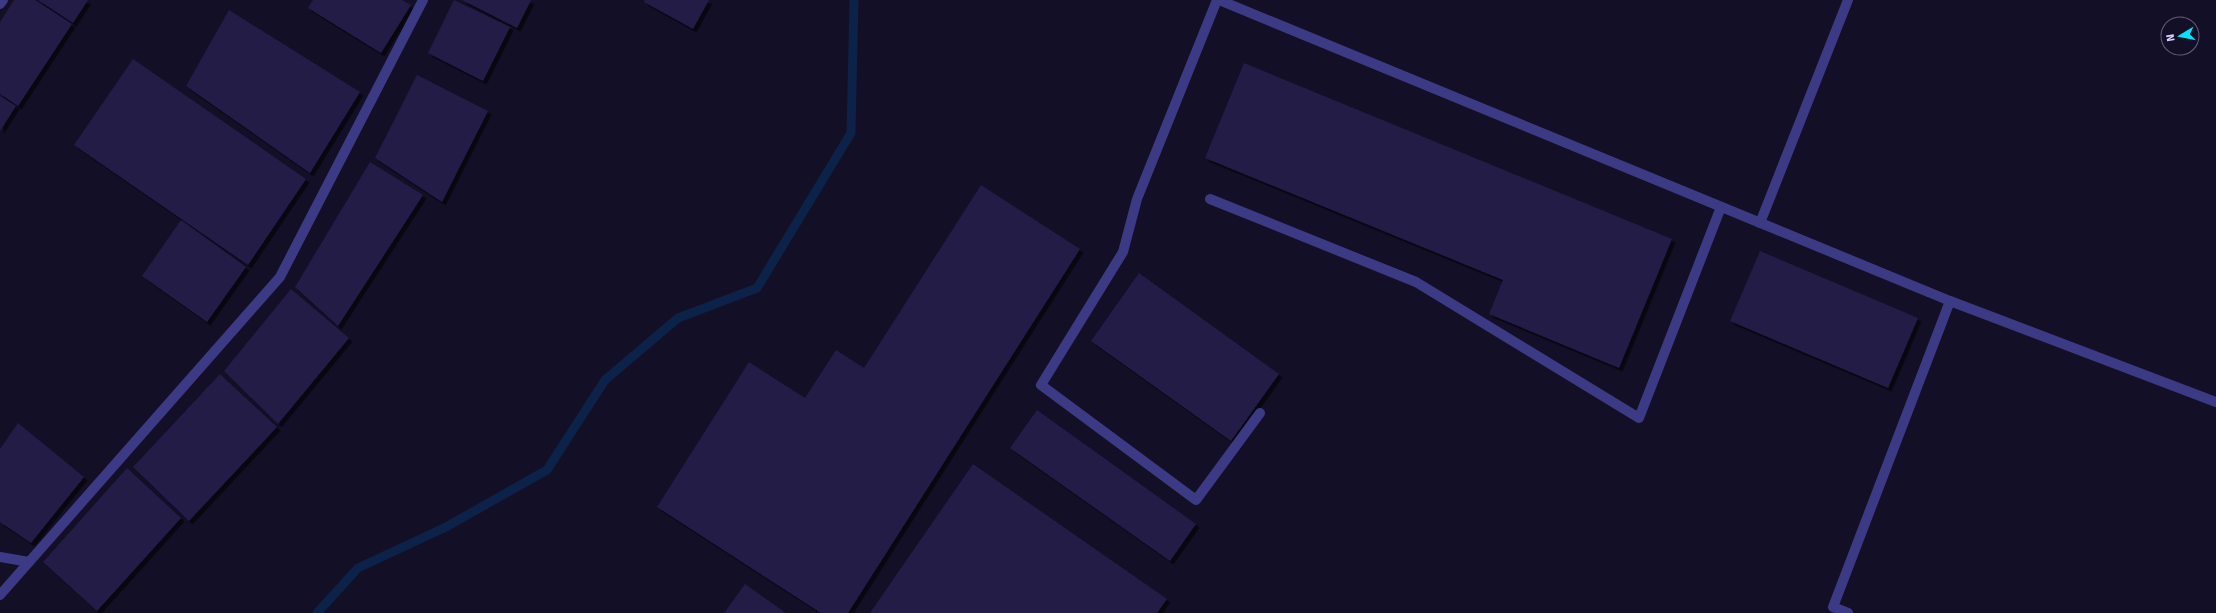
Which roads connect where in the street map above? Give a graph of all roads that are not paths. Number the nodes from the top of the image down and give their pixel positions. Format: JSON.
{"nodes":[{"id":1,"x":2,"y":0,"type":"edge"},
{"id":2,"x":423,"y":0,"type":"edge"},
{"id":3,"x":1218,"y":0,"type":"edge"},
{"id":4,"x":1848,"y":0,"type":"edge"},
{"id":5,"x":0,"y":4,"type":"edge"},
{"id":6,"x":1210,"y":199,"type":"dead end"},
{"id":7,"x":1721,"y":207,"type":"junction"},
{"id":8,"x":1760,"y":223,"type":"junction"},
{"id":9,"x":1950,"y":301,"type":"junction"},
{"id":10,"x":2216,"y":402,"type":"edge"},
{"id":11,"x":1260,"y":413,"type":"dead end"},
{"id":12,"x":0,"y":557,"type":"edge"},
{"id":13,"x":29,"y":562,"type":"junction"},
{"id":14,"x":0,"y":595,"type":"edge"},
{"id":15,"x":1848,"y":613,"type":"edge"}],
"edges":[{"from":1,"to":5,"type":"street"},
{"from":2,"to":13,"type":"street"},
{"from":3,"to":7,"type":"street"},
{"from":3,"to":11,"type":"street"},
{"from":4,"to":8,"type":"street"},
{"from":6,"to":7,"type":"street"},
{"from":7,"to":8,"type":"street"},
{"from":8,"to":9,"type":"street"},
{"from":9,"to":10,"type":"street"},
{"from":9,"to":15,"type":"street"},
{"from":12,"to":13,"type":"street"},
{"from":13,"to":14,"type":"street"}]}
